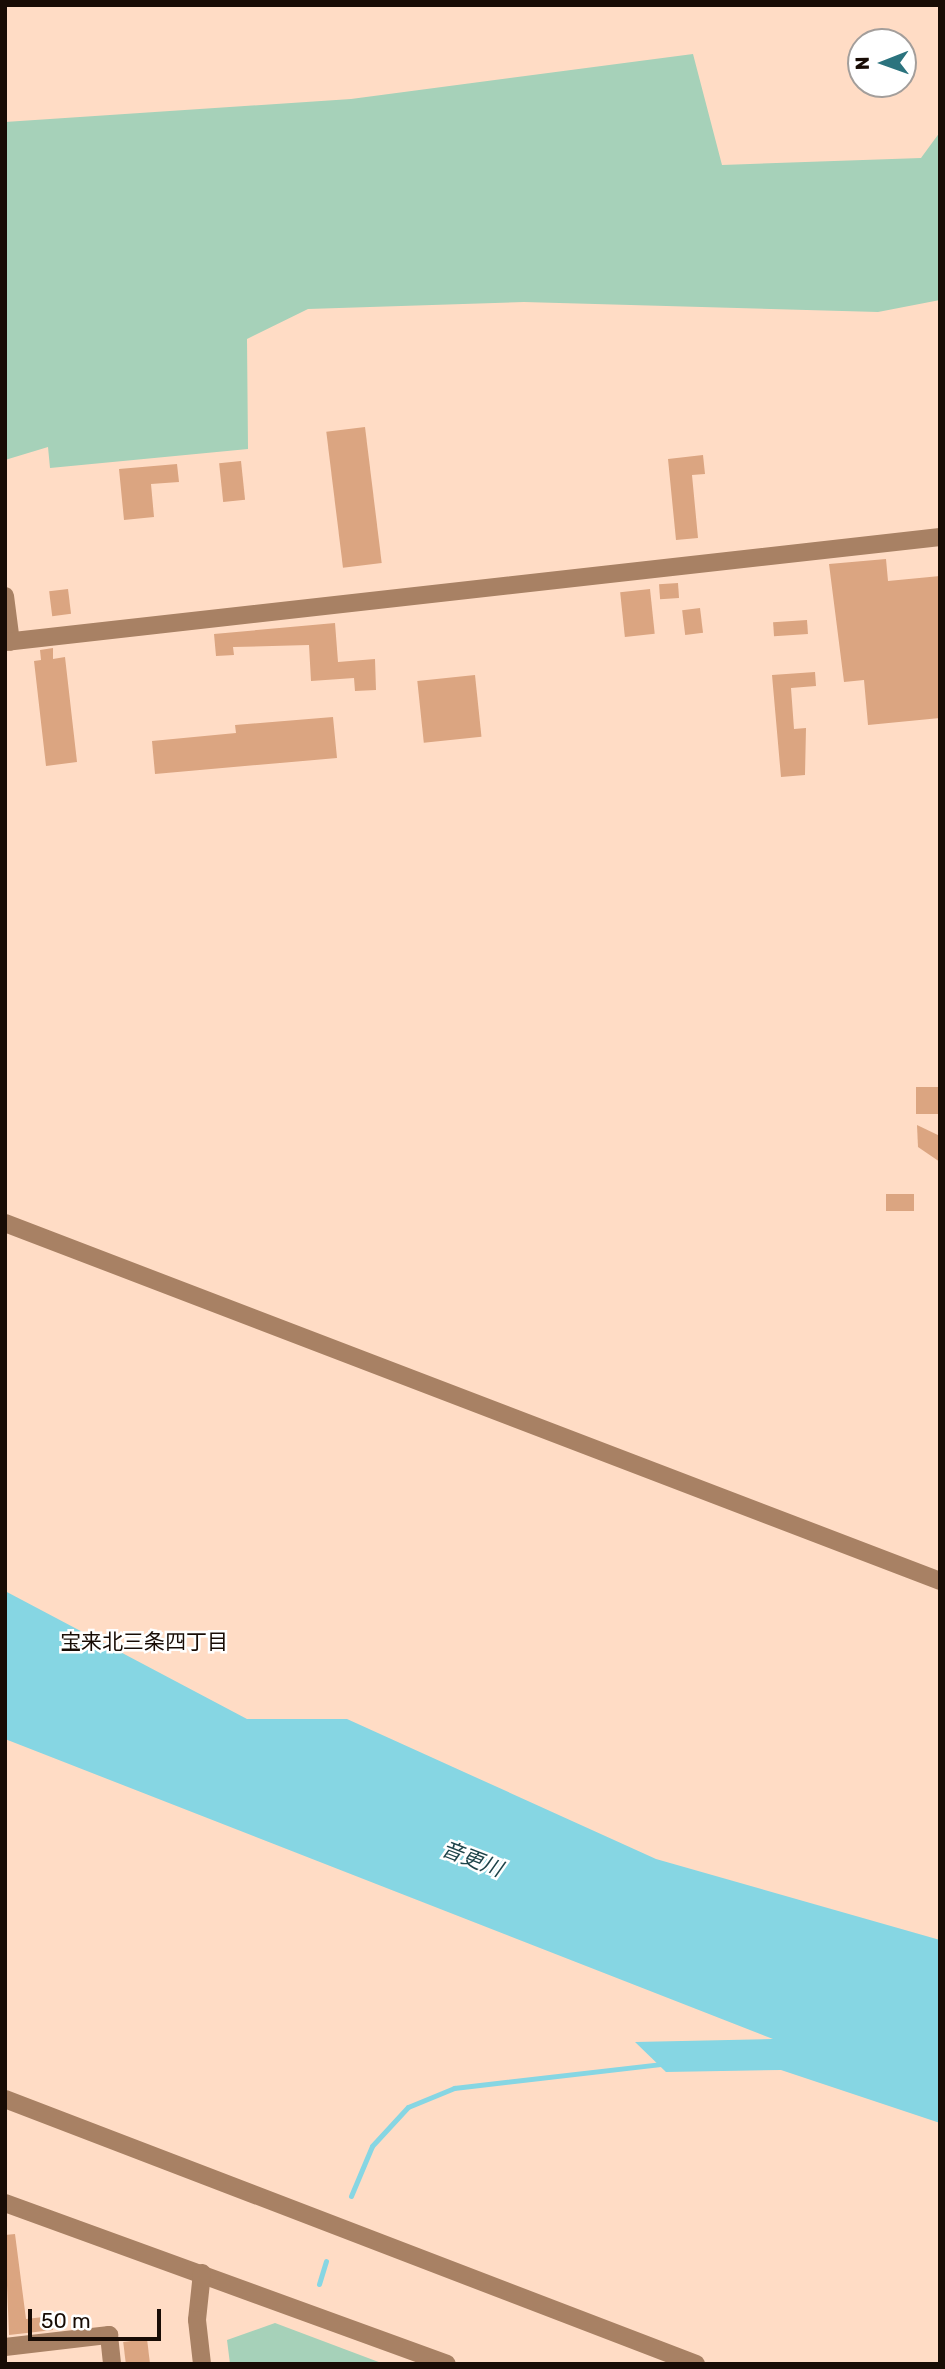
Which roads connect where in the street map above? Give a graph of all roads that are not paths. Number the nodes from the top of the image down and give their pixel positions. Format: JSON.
{"nodes":[{"id":1,"x":940,"y":537,"type":"edge"},
{"id":2,"x":5,"y":596,"type":"edge"},
{"id":3,"x":8,"y":642,"type":"edge"},
{"id":4,"x":5,"y":1223,"type":"edge"},
{"id":5,"x":940,"y":1581,"type":"edge"},
{"id":6,"x":5,"y":2099,"type":"edge"},
{"id":7,"x":5,"y":2203,"type":"edge"},
{"id":8,"x":202,"y":2273,"type":"junction"},
{"id":9,"x":5,"y":2347,"type":"edge"},
{"id":10,"x":112,"y":2364,"type":"edge"},
{"id":11,"x":202,"y":2364,"type":"edge"},
{"id":12,"x":447,"y":2364,"type":"edge"},
{"id":13,"x":696,"y":2364,"type":"edge"}],
"edges":[{"from":1,"to":3,"type":"street"},
{"from":2,"to":3,"type":"street"},
{"from":4,"to":5,"type":"street"},
{"from":6,"to":13,"type":"street"},
{"from":7,"to":8,"type":"street"},
{"from":8,"to":11,"type":"street"},
{"from":8,"to":12,"type":"street"},
{"from":9,"to":10,"type":"street"}]}
